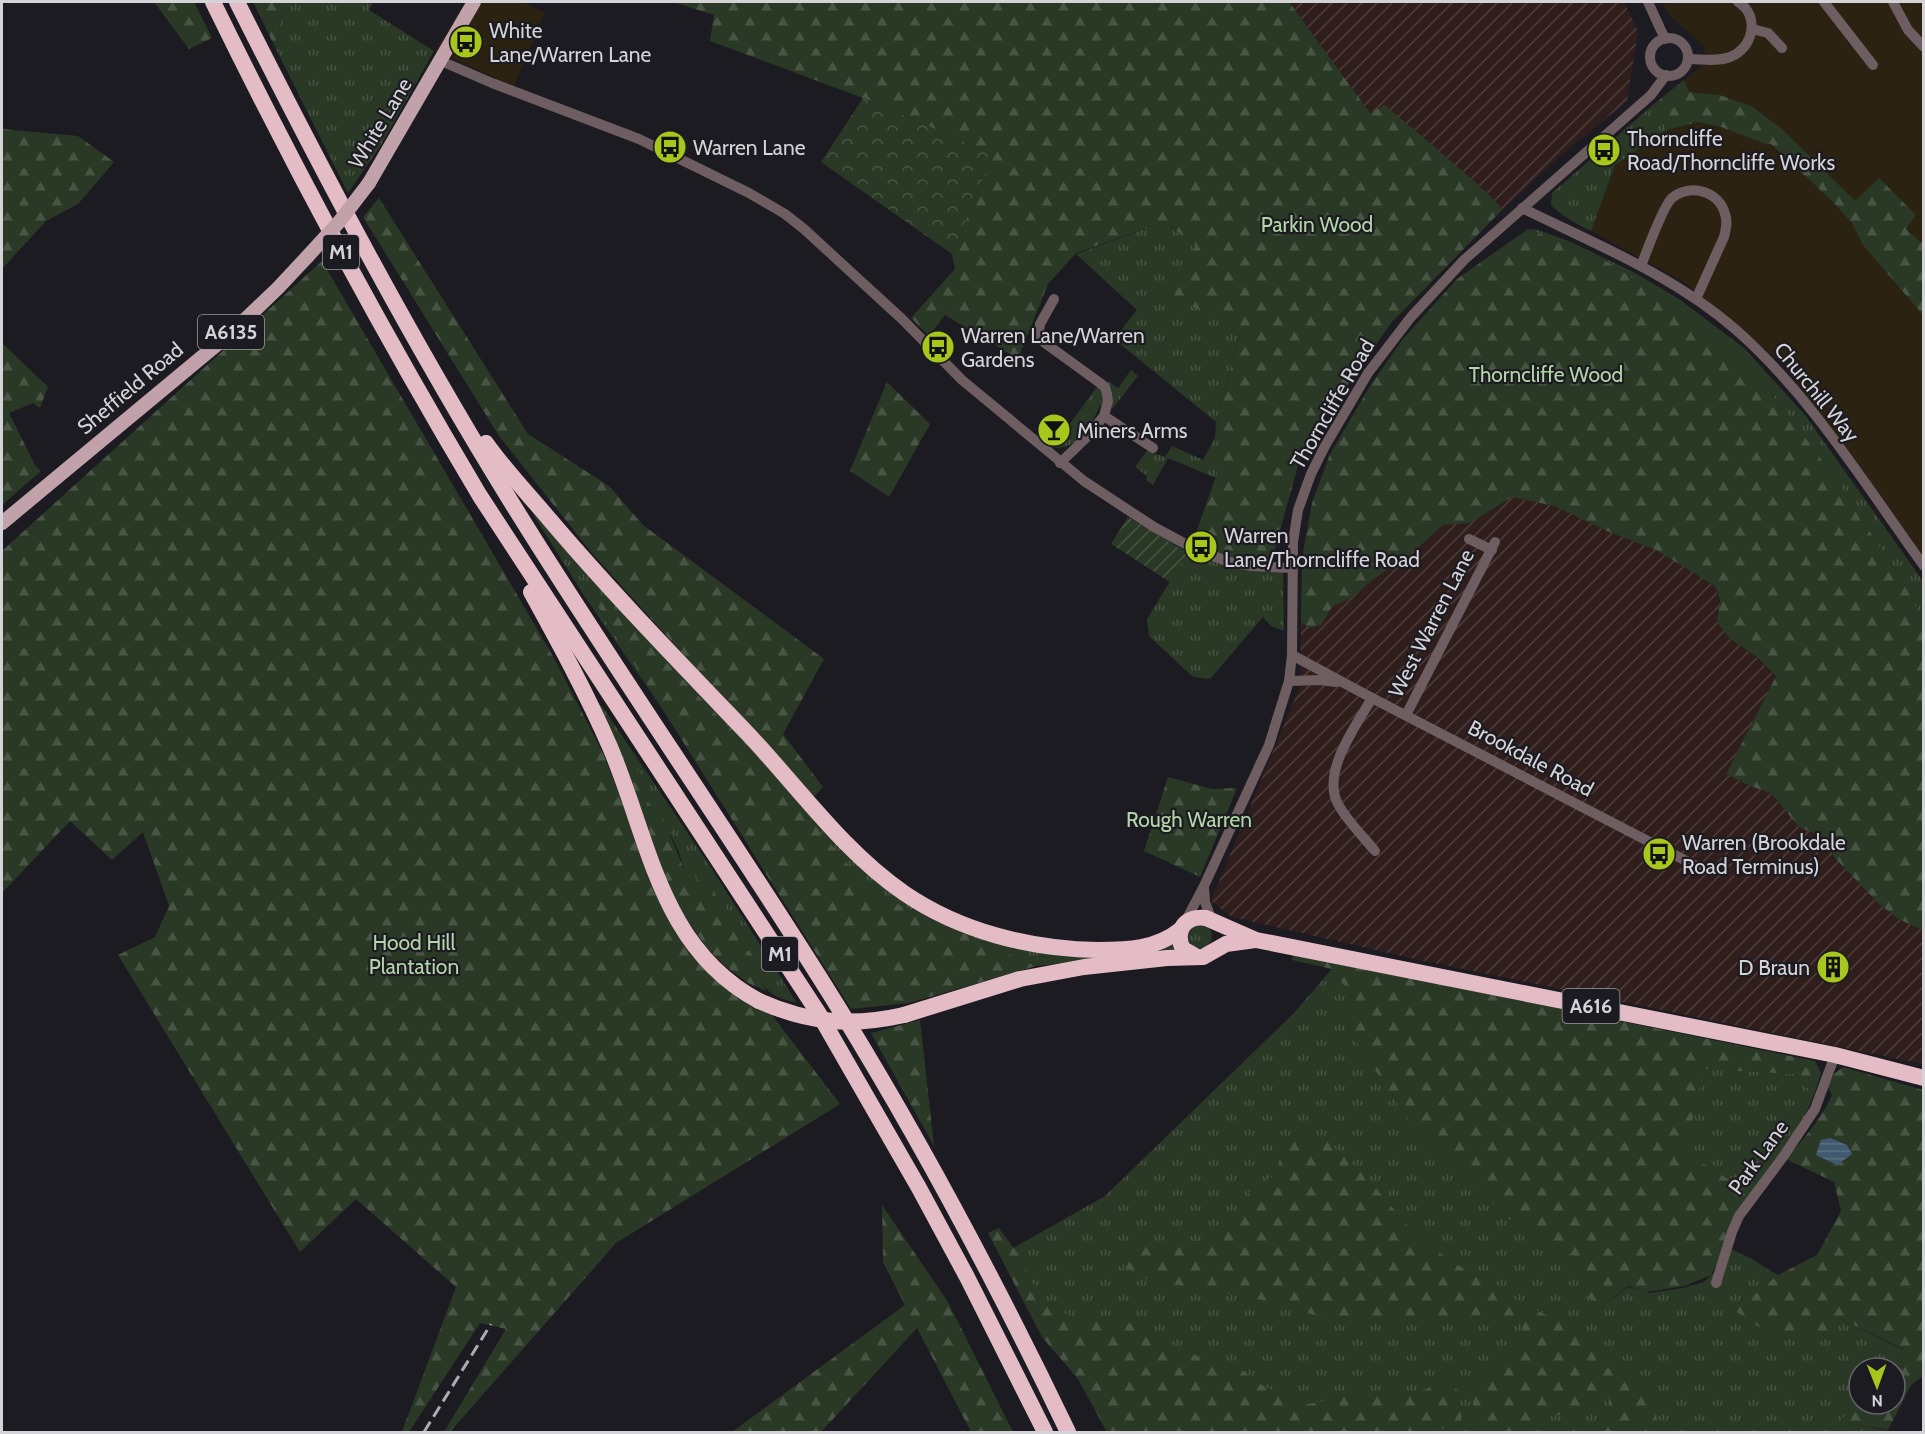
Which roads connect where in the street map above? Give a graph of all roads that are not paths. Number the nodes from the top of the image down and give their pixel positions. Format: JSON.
{"nodes":[{"id":1,"x":213,"y":2,"type":"edge"},
{"id":2,"x":237,"y":2,"type":"edge"},
{"id":3,"x":474,"y":2,"type":"edge"},
{"id":4,"x":1648,"y":2,"type":"edge"},
{"id":5,"x":1738,"y":2,"type":"edge"},
{"id":6,"x":1824,"y":2,"type":"edge"},
{"id":7,"x":1893,"y":2,"type":"edge"},
{"id":8,"x":1752,"y":29,"type":"junction"},
{"id":9,"x":1665,"y":39,"type":"junction"},
{"id":10,"x":1782,"y":48,"type":"dead end"},
{"id":11,"x":1923,"y":48,"type":"edge"},
{"id":12,"x":1688,"y":59,"type":"junction"},
{"id":13,"x":441,"y":61,"type":"junction"},
{"id":14,"x":1872,"y":65,"type":"dead end"},
{"id":15,"x":1666,"y":75,"type":"junction"},
{"id":16,"x":1522,"y":208,"type":"junction"},
{"id":17,"x":307,"y":257,"type":"joint"},
{"id":18,"x":1641,"y":266,"type":"junction"},
{"id":19,"x":1054,"y":299,"type":"dead end"},
{"id":20,"x":1696,"y":299,"type":"junction"},
{"id":21,"x":406,"y":322,"type":"junction"},
{"id":22,"x":1104,"y":416,"type":"junction"},
{"id":23,"x":1153,"y":448,"type":"dead end"},
{"id":24,"x":1060,"y":463,"type":"junction"},
{"id":25,"x":480,"y":496,"type":"junction"},
{"id":26,"x":2,"y":523,"type":"edge"},
{"id":27,"x":1469,"y":539,"type":"dead end"},
{"id":28,"x":1923,"y":566,"type":"edge"},
{"id":29,"x":1292,"y":568,"type":"junction"},
{"id":30,"x":1292,"y":655,"type":"junction"},
{"id":31,"x":1288,"y":681,"type":"junction"},
{"id":32,"x":1345,"y":684,"type":"junction"},
{"id":33,"x":1372,"y":698,"type":"junction"},
{"id":34,"x":1406,"y":715,"type":"junction"},
{"id":35,"x":1375,"y":851,"type":"dead end"},
{"id":36,"x":1698,"y":867,"type":"dead end"},
{"id":37,"x":1204,"y":886,"type":"junction"},
{"id":38,"x":1212,"y":921,"type":"junction"},
{"id":39,"x":1182,"y":927,"type":"junction"},
{"id":40,"x":1256,"y":940,"type":"junction"},
{"id":41,"x":1216,"y":949,"type":"junction"},
{"id":42,"x":1197,"y":957,"type":"junction"},
{"id":43,"x":1835,"y":1054,"type":"junction"},
{"id":44,"x":1923,"y":1078,"type":"edge"},
{"id":45,"x":1716,"y":1283,"type":"dead end"},
{"id":46,"x":1045,"y":1432,"type":"edge"},
{"id":47,"x":1068,"y":1432,"type":"edge"}],
"edges":[{"from":1,"to":25,"type":"highway","number":"M1"},
{"from":2,"to":21,"type":"highway","number":"M1"},
{"from":3,"to":13,"type":"main road","name":"White Lane","number":"A6135"},
{"from":4,"to":9,"type":"street"},
{"from":5,"to":8,"type":"street"},
{"from":6,"to":14,"type":"street"},
{"from":7,"to":11,"type":"street"},
{"from":8,"to":10,"type":"street"},
{"from":8,"to":12,"type":"street"},
{"from":9,"to":12,"type":"street"},
{"from":9,"to":15,"type":"street"},
{"from":12,"to":15,"type":"street"},
{"from":13,"to":17,"type":"main road","name":"White Lane","number":"A6135","bridge":true},
{"from":13,"to":24,"type":"street"},
{"from":15,"to":16,"type":"street","name":"Thorncliffe Road"},
{"from":16,"to":18,"type":"street","name":"Churchill Way"},
{"from":16,"to":29,"type":"street","name":"Thorncliffe Road"},
{"from":17,"to":26,"type":"main road","name":"Sheffield Road","number":"A6135"},
{"from":18,"to":20,"type":"street","name":"Churchill Way"},
{"from":18,"to":20,"type":"street"},
{"from":19,"to":22,"type":"street"},
{"from":20,"to":28,"type":"street","name":"Churchill Way"},
{"from":21,"to":39,"type":"highway","number":"M1"},
{"from":21,"to":47,"type":"highway","number":"M1"},
{"from":22,"to":23,"type":"street"},
{"from":22,"to":24,"type":"street"},
{"from":24,"to":29,"type":"street"},
{"from":25,"to":42,"type":"highway","number":"M1","bridge":true},
{"from":25,"to":46,"type":"highway","number":"M1"},
{"from":27,"to":34,"type":"street","name":"West Warren Lane"},
{"from":29,"to":30,"type":"street","name":"Thorncliffe Road"},
{"from":30,"to":31,"type":"street","name":"Thorncliffe Road"},
{"from":30,"to":32,"type":"street","name":"Brookdale Road"},
{"from":31,"to":32,"type":"street","name":"Brookdale Road"},
{"from":31,"to":37,"type":"street","name":"Thorncliffe Road"},
{"from":32,"to":33,"type":"street","name":"Brookdale Road"},
{"from":33,"to":34,"type":"street","name":"Brookdale Road"},
{"from":33,"to":35,"type":"street"},
{"from":34,"to":36,"type":"street","name":"Brookdale Road"},
{"from":37,"to":38,"type":"street"},
{"from":37,"to":39,"type":"street","name":"Thorncliffe Road"},
{"from":38,"to":39,"type":"highway","number":"A616"},
{"from":38,"to":40,"type":"highway","number":"A616"},
{"from":38,"to":41,"type":"highway"},
{"from":39,"to":42,"type":"highway"},
{"from":40,"to":41,"type":"highway","number":"A616"},
{"from":40,"to":43,"type":"highway","number":"A616"},
{"from":41,"to":42,"type":"highway","number":"A616"},
{"from":43,"to":44,"type":"highway","number":"A616"},
{"from":43,"to":45,"type":"street","name":"Park Lane"}]}
